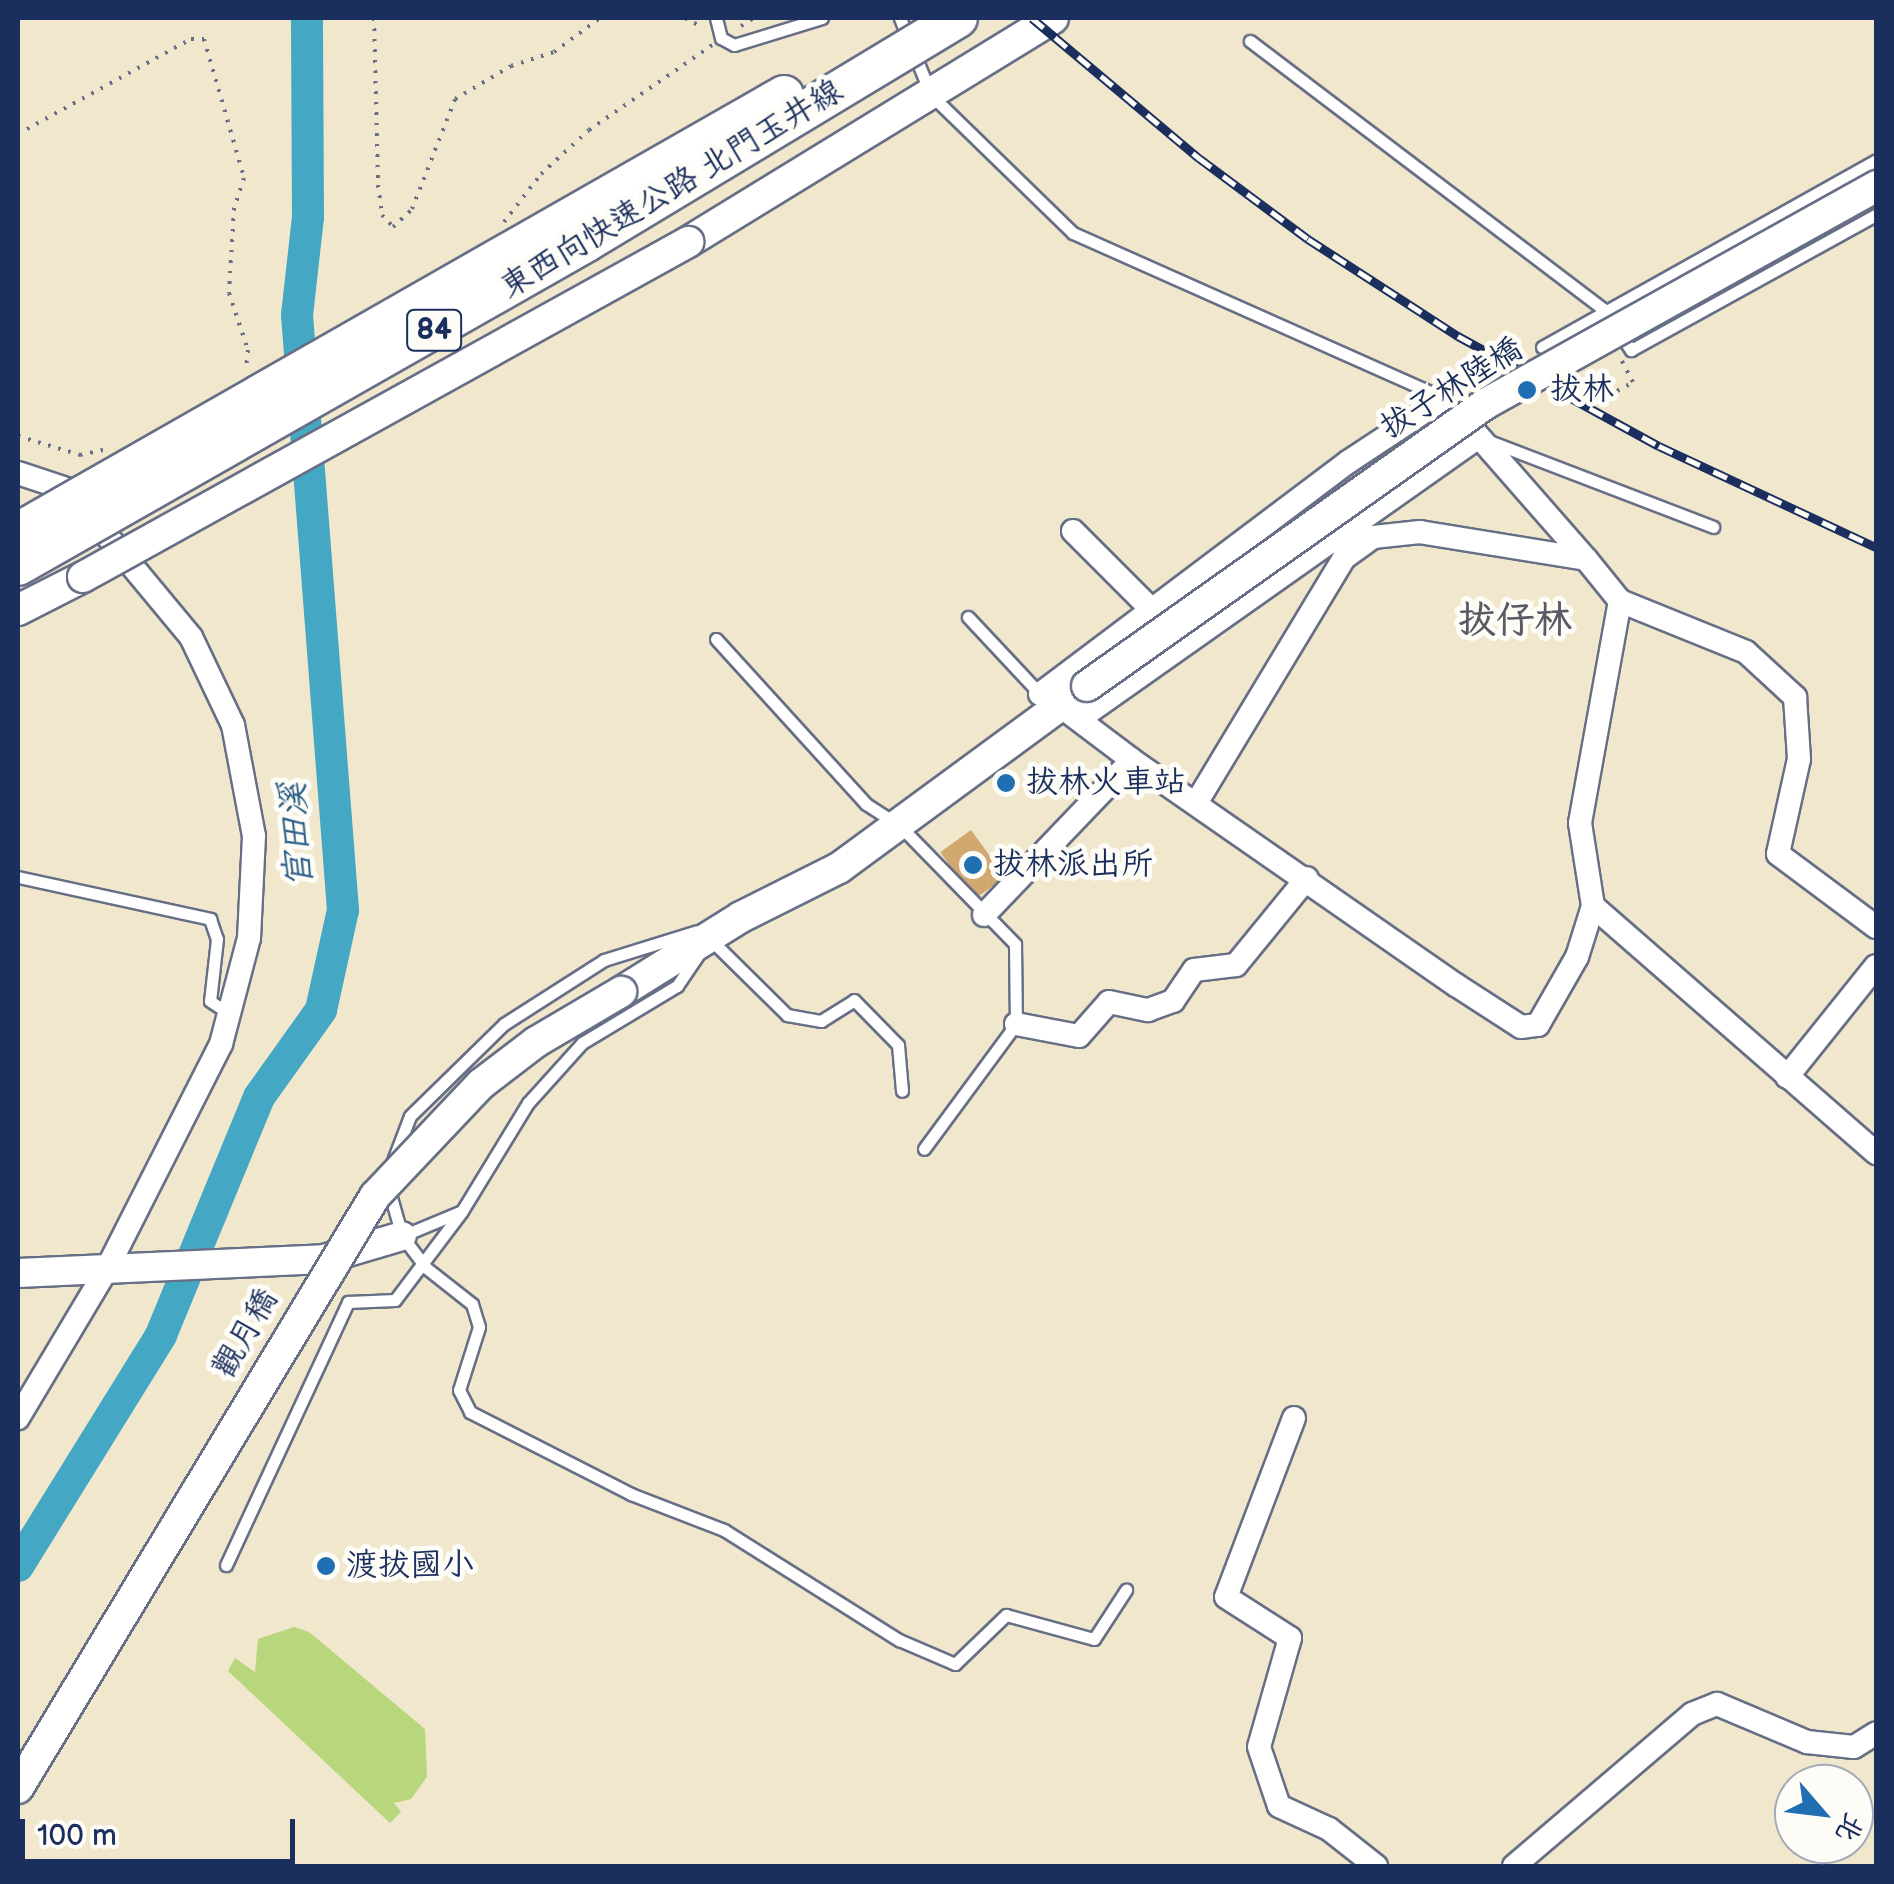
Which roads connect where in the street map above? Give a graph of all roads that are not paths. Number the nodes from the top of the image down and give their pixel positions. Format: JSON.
{"nodes":[{"id":1,"x":716,"y":18,"type":"edge"},
{"id":2,"x":822,"y":18,"type":"edge"},
{"id":3,"x":900,"y":18,"type":"edge"},
{"id":4,"x":911,"y":18,"type":"edge"},
{"id":5,"x":958,"y":18,"type":"edge"},
{"id":6,"x":1053,"y":18,"type":"edge"},
{"id":7,"x":1250,"y":41,"type":"dead end"},
{"id":8,"x":931,"y":95,"type":"junction"},
{"id":9,"x":1876,"y":160,"type":"edge"},
{"id":10,"x":1876,"y":186,"type":"edge"},
{"id":11,"x":1830,"y":187,"type":"junction"},
{"id":12,"x":1876,"y":215,"type":"edge"},
{"id":13,"x":1852,"y":228,"type":"junction"},
{"id":14,"x":1603,"y":309,"type":"junction"},
{"id":15,"x":1542,"y":347,"type":"dead end"},
{"id":16,"x":1526,"y":390,"type":"dead end"},
{"id":17,"x":1445,"y":398,"type":"junction"},
{"id":18,"x":1479,"y":437,"type":"junction"},
{"id":19,"x":18,"y":472,"type":"edge"},
{"id":20,"x":1713,"y":527,"type":"dead end"},
{"id":21,"x":1073,"y":531,"type":"dead end"},
{"id":22,"x":18,"y":532,"type":"edge"},
{"id":23,"x":1586,"y":558,"type":"junction"},
{"id":24,"x":18,"y":566,"type":"edge"},
{"id":25,"x":1620,"y":601,"type":"junction"},
{"id":26,"x":18,"y":610,"type":"edge"},
{"id":27,"x":1152,"y":610,"type":"junction"},
{"id":28,"x":968,"y":616,"type":"dead end"},
{"id":29,"x":716,"y":640,"type":"dead end"},
{"id":30,"x":1059,"y":706,"type":"junction"},
{"id":31,"x":1132,"y":760,"type":"junction"},
{"id":32,"x":1196,"y":802,"type":"junction"},
{"id":33,"x":900,"y":826,"type":"junction"},
{"id":34,"x":18,"y":877,"type":"edge"},
{"id":35,"x":1306,"y":878,"type":"junction"},
{"id":36,"x":1593,"y":906,"type":"junction"},
{"id":37,"x":984,"y":915,"type":"junction"},
{"id":38,"x":741,"y":918,"type":"junction"},
{"id":39,"x":1876,"y":927,"type":"edge"},
{"id":40,"x":709,"y":938,"type":"junction"},
{"id":41,"x":1876,"y":966,"type":"edge"},
{"id":42,"x":228,"y":1012,"type":"junction"},
{"id":43,"x":1016,"y":1024,"type":"junction"},
{"id":44,"x":1787,"y":1077,"type":"junction"},
{"id":45,"x":902,"y":1092,"type":"dead end"},
{"id":46,"x":924,"y":1149,"type":"dead end"},
{"id":47,"x":1876,"y":1152,"type":"edge"},
{"id":48,"x":462,"y":1212,"type":"junction"},
{"id":49,"x":402,"y":1236,"type":"junction"},
{"id":50,"x":425,"y":1267,"type":"junction"},
{"id":51,"x":108,"y":1268,"type":"junction"},
{"id":52,"x":18,"y":1273,"type":"edge"},
{"id":53,"x":18,"y":1418,"type":"edge"},
{"id":54,"x":1294,"y":1418,"type":"dead end"},
{"id":55,"x":226,"y":1565,"type":"dead end"},
{"id":56,"x":1126,"y":1590,"type":"dead end"},
{"id":57,"x":1876,"y":1733,"type":"edge"},
{"id":58,"x":18,"y":1788,"type":"edge"},
{"id":59,"x":1376,"y":1866,"type":"edge"},
{"id":60,"x":1514,"y":1866,"type":"edge"}],
"edges":[{"from":1,"to":2,"type":"lane"},
{"from":3,"to":8,"type":"lane"},
{"from":4,"to":22,"type":"highway","name":"東西向快速公路 北門玉井線","number":"84","bridge":true},
{"from":5,"to":24,"type":"highway","name":"東西向快速公路 北門玉井線","number":"84","bridge":true},
{"from":6,"to":8,"type":"main road"},
{"from":7,"to":14,"type":"lane"},
{"from":8,"to":17,"type":"lane"},
{"from":8,"to":26,"type":"main road","bridge":true},
{"from":9,"to":11,"type":"lane"},
{"from":10,"to":30,"type":"main road","name":"拔子林陸橋","bridge":true},
{"from":11,"to":13,"type":"lane"},
{"from":11,"to":14,"type":"lane"},
{"from":12,"to":13,"type":"lane"},
{"from":13,"to":14,"type":"lane"},
{"from":14,"to":15,"type":"lane"},
{"from":16,"to":17,"type":"lane"},
{"from":17,"to":18,"type":"street"},
{"from":17,"to":27,"type":"street"},
{"from":18,"to":20,"type":"lane"},
{"from":18,"to":23,"type":"street"},
{"from":18,"to":30,"type":"street"},
{"from":19,"to":42,"type":"street"},
{"from":21,"to":27,"type":"street"},
{"from":23,"to":25,"type":"street"},
{"from":23,"to":32,"type":"street"},
{"from":25,"to":36,"type":"street"},
{"from":25,"to":39,"type":"street"},
{"from":27,"to":30,"type":"street"},
{"from":28,"to":30,"type":"lane"},
{"from":29,"to":33,"type":"lane"},
{"from":30,"to":31,"type":"street"},
{"from":30,"to":33,"type":"main road","name":"拔子林陸橋"},
{"from":31,"to":32,"type":"street"},
{"from":31,"to":37,"type":"street"},
{"from":32,"to":35,"type":"street"},
{"from":33,"to":37,"type":"lane"},
{"from":33,"to":38,"type":"main road","name":"觀月穚"},
{"from":34,"to":42,"type":"lane"},
{"from":35,"to":36,"type":"street"},
{"from":35,"to":43,"type":"street"},
{"from":36,"to":44,"type":"street"},
{"from":37,"to":43,"type":"lane"},
{"from":38,"to":40,"type":"main road","name":"觀月穚"},
{"from":38,"to":49,"type":"lane"},
{"from":40,"to":45,"type":"lane"},
{"from":40,"to":48,"type":"lane"},
{"from":40,"to":58,"type":"main road","name":"觀月穚","bridge":true},
{"from":41,"to":44,"type":"street"},
{"from":42,"to":51,"type":"street"},
{"from":43,"to":46,"type":"lane"},
{"from":44,"to":47,"type":"street"},
{"from":48,"to":49,"type":"lane"},
{"from":48,"to":50,"type":"lane"},
{"from":49,"to":50,"type":"lane"},
{"from":49,"to":51,"type":"street"},
{"from":50,"to":55,"type":"lane"},
{"from":50,"to":56,"type":"lane"},
{"from":51,"to":52,"type":"street"},
{"from":51,"to":53,"type":"street"},
{"from":54,"to":59,"type":"street"},
{"from":57,"to":60,"type":"street"}]}
